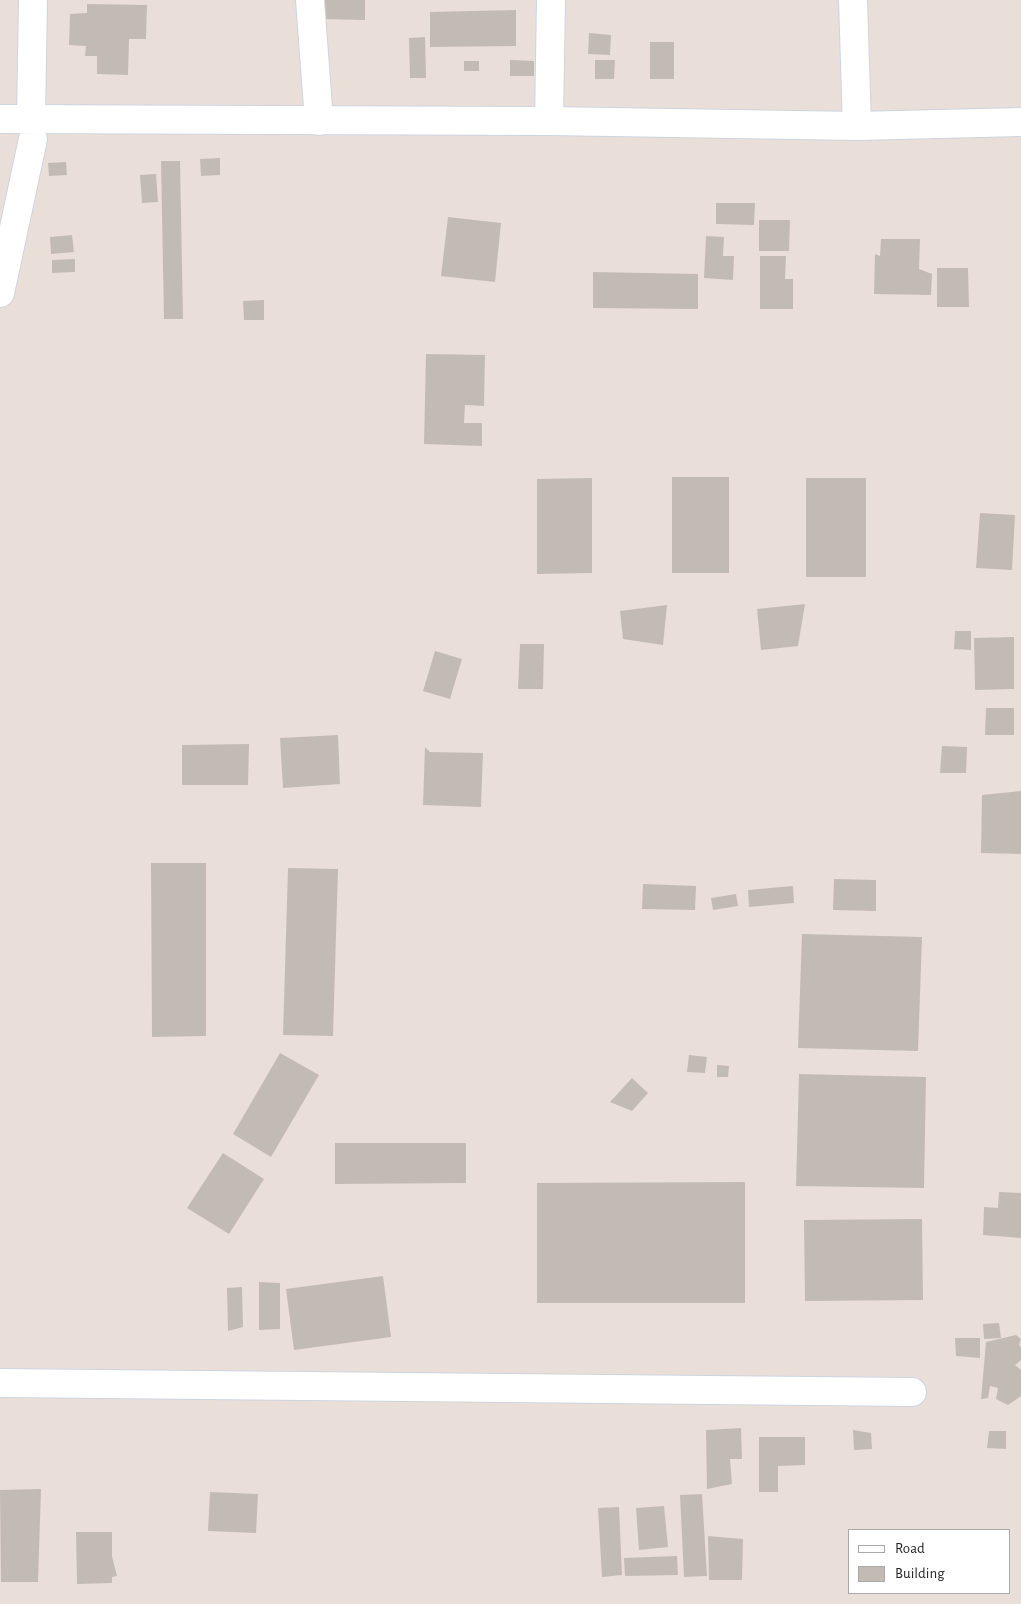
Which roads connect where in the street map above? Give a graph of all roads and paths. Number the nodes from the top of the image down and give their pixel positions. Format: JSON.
{"nodes":[{"id":1,"x":33,"y":0,"type":"edge"},
{"id":2,"x":310,"y":0,"type":"edge"},
{"id":3,"x":551,"y":0,"type":"edge"},
{"id":4,"x":853,"y":0,"type":"edge"},
{"id":5,"x":0,"y":120,"type":"edge"},
{"id":6,"x":319,"y":121,"type":"junction"},
{"id":7,"x":549,"y":121,"type":"junction"},
{"id":8,"x":1021,"y":122,"type":"edge"},
{"id":9,"x":857,"y":126,"type":"junction"},
{"id":10,"x":32,"y":129,"type":"junction"},
{"id":11,"x":0,"y":293,"type":"edge"},
{"id":12,"x":0,"y":1383,"type":"edge"},
{"id":13,"x":912,"y":1392,"type":"dead end"}],
"edges":[{"from":1,"to":10,"type":"street"},
{"from":2,"to":6,"type":"street"},
{"from":3,"to":7,"type":"street"},
{"from":4,"to":9,"type":"street"},
{"from":5,"to":10,"type":"street"},
{"from":6,"to":7,"type":"street"},
{"from":6,"to":10,"type":"street"},
{"from":7,"to":9,"type":"street"},
{"from":8,"to":9,"type":"street"},
{"from":10,"to":11,"type":"street"},
{"from":12,"to":13,"type":"street"}]}
